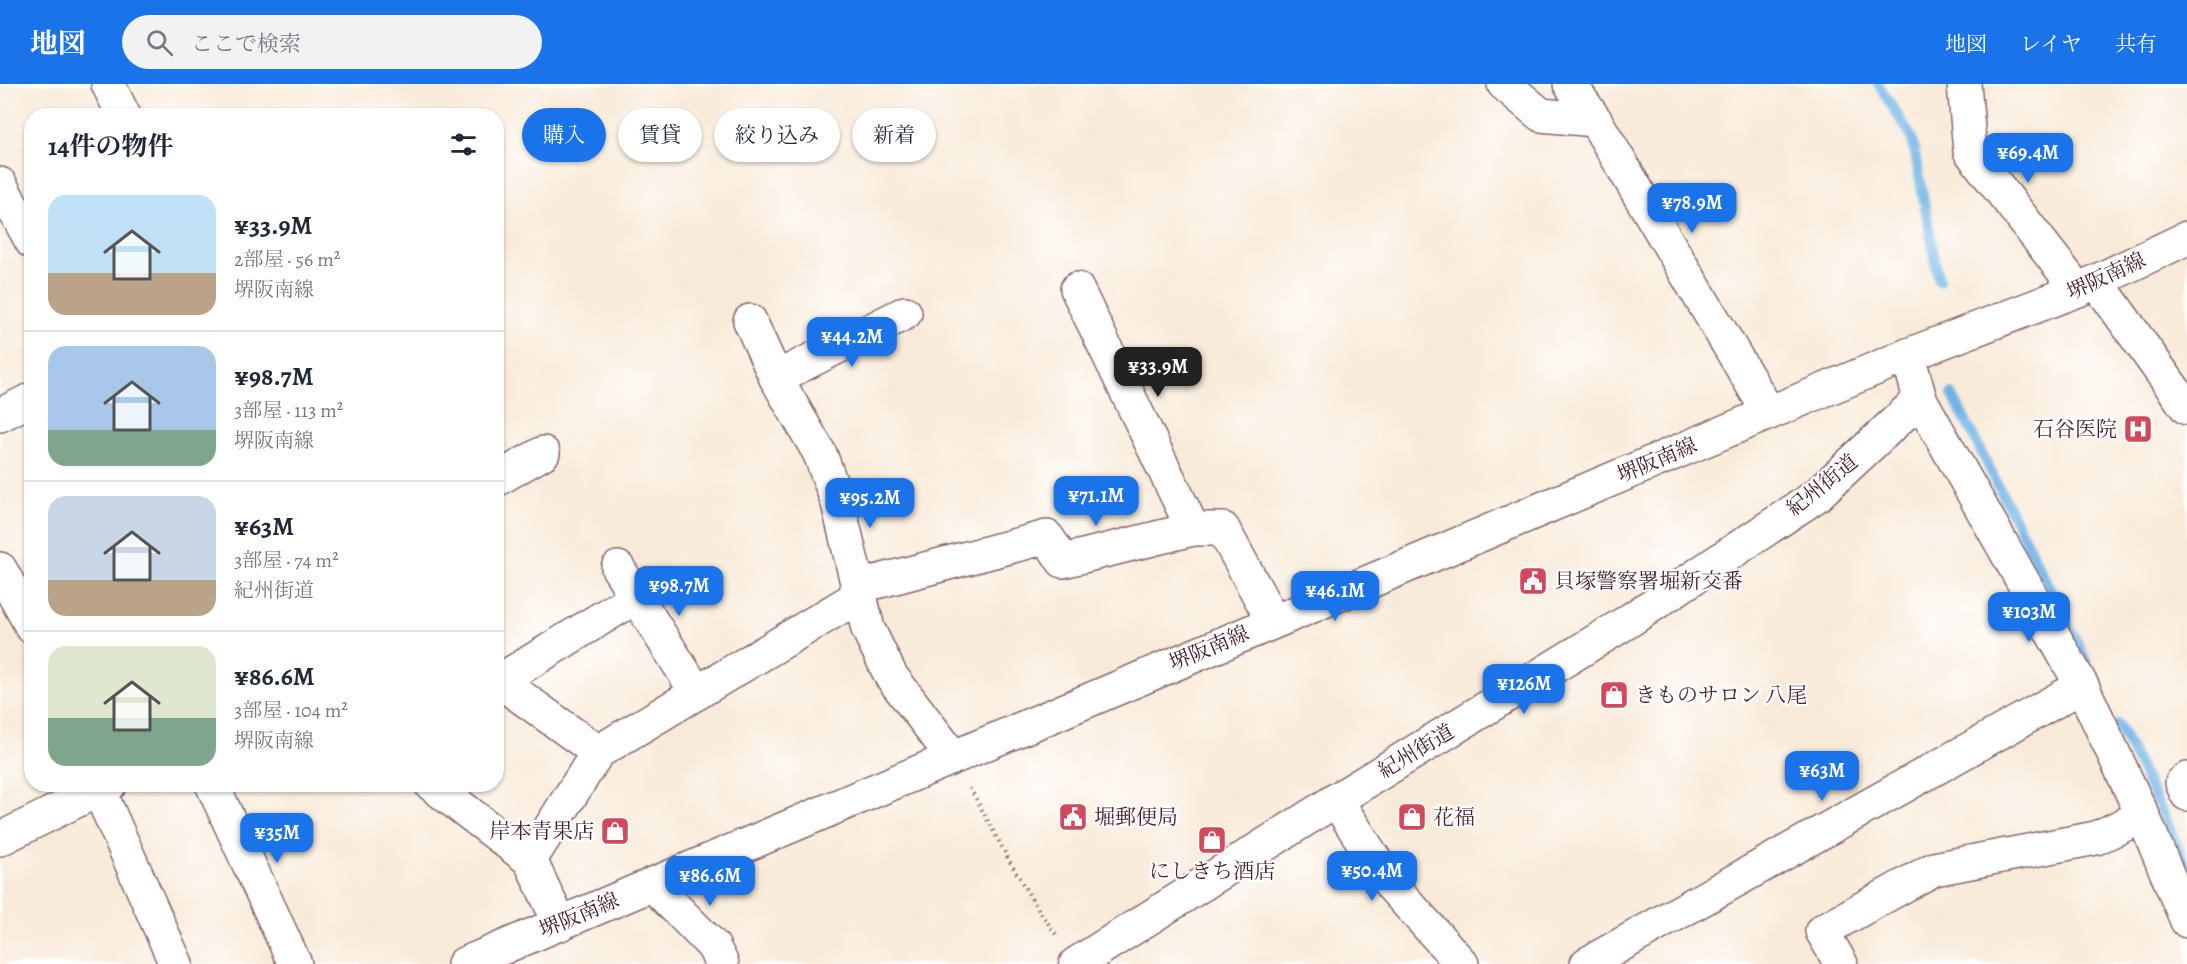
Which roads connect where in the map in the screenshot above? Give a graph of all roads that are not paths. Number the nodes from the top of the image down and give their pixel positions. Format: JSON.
{"nodes":[{"id":1,"x":108,"y":84,"type":"edge"},
{"id":2,"x":1504,"y":84,"type":"edge"},
{"id":3,"x":1570,"y":84,"type":"edge"},
{"id":4,"x":1964,"y":84,"type":"edge"},
{"id":5,"x":120,"y":108,"type":"edge"},
{"id":6,"x":1595,"y":120,"type":"junction"},
{"id":7,"x":0,"y":184,"type":"edge"},
{"id":8,"x":24,"y":228,"type":"edge"},
{"id":9,"x":2187,"y":238,"type":"edge"},
{"id":10,"x":2088,"y":286,"type":"junction"},
{"id":11,"x":1077,"y":289,"type":"dead end"},
{"id":12,"x":905,"y":313,"type":"dead end"},
{"id":13,"x":750,"y":321,"type":"dead end"},
{"id":14,"x":1908,"y":355,"type":"junction"},
{"id":15,"x":776,"y":378,"type":"junction"},
{"id":16,"x":1920,"y":399,"type":"junction"},
{"id":17,"x":24,"y":403,"type":"edge"},
{"id":18,"x":2187,"y":408,"type":"edge"},
{"id":19,"x":1768,"y":413,"type":"junction"},
{"id":20,"x":0,"y":415,"type":"edge"},
{"id":21,"x":543,"y":453,"type":"dead end"},
{"id":22,"x":504,"y":475,"type":"edge"},
{"id":23,"x":1193,"y":529,"type":"junction"},
{"id":24,"x":618,"y":568,"type":"dead end"},
{"id":25,"x":0,"y":569,"type":"edge"},
{"id":26,"x":858,"y":592,"type":"junction"},
{"id":27,"x":636,"y":597,"type":"junction"},
{"id":28,"x":24,"y":612,"type":"edge"},
{"id":29,"x":1273,"y":621,"type":"junction"},
{"id":30,"x":504,"y":676,"type":"edge"},
{"id":31,"x":504,"y":684,"type":"edge"},
{"id":32,"x":2082,"y":686,"type":"junction"},
{"id":33,"x":697,"y":693,"type":"junction"},
{"id":34,"x":598,"y":752,"type":"junction"},
{"id":35,"x":953,"y":758,"type":"junction"},
{"id":36,"x":2187,"y":779,"type":"edge"},
{"id":37,"x":97,"y":792,"type":"edge"},
{"id":38,"x":107,"y":792,"type":"edge"},
{"id":39,"x":216,"y":792,"type":"edge"},
{"id":40,"x":441,"y":792,"type":"edge"},
{"id":41,"x":2187,"y":794,"type":"edge"},
{"id":42,"x":1336,"y":800,"type":"junction"},
{"id":43,"x":2143,"y":816,"type":"junction"},
{"id":44,"x":0,"y":839,"type":"edge"},
{"id":45,"x":530,"y":860,"type":"junction"},
{"id":46,"x":652,"y":884,"type":"junction"},
{"id":47,"x":2187,"y":921,"type":"edge"},
{"id":48,"x":560,"y":924,"type":"junction"},
{"id":49,"x":1459,"y":963,"type":"edge"},
{"id":50,"x":176,"y":964,"type":"edge"},
{"id":51,"x":295,"y":964,"type":"edge"},
{"id":52,"x":464,"y":964,"type":"edge"},
{"id":53,"x":722,"y":964,"type":"edge"},
{"id":54,"x":1077,"y":964,"type":"edge"},
{"id":55,"x":1587,"y":964,"type":"edge"},
{"id":56,"x":1841,"y":964,"type":"edge"}],
"edges":[{"from":1,"to":5,"type":"street"},
{"from":2,"to":6,"type":"street"},
{"from":3,"to":6,"type":"street"},
{"from":4,"to":10,"type":"street"},
{"from":6,"to":19,"type":"street"},
{"from":7,"to":8,"type":"street"},
{"from":9,"to":10,"type":"street","name":"堺阪南線"},
{"from":10,"to":14,"type":"street","name":"堺阪南線"},
{"from":10,"to":18,"type":"street"},
{"from":11,"to":23,"type":"street"},
{"from":12,"to":15,"type":"street"},
{"from":13,"to":15,"type":"street"},
{"from":14,"to":16,"type":"street"},
{"from":14,"to":19,"type":"street","name":"堺阪南線"},
{"from":15,"to":26,"type":"street"},
{"from":16,"to":32,"type":"street"},
{"from":16,"to":42,"type":"street","name":"紀州街道"},
{"from":17,"to":20,"type":"street"},
{"from":19,"to":29,"type":"street","name":"堺阪南線"},
{"from":21,"to":22,"type":"street"},
{"from":23,"to":26,"type":"street"},
{"from":23,"to":29,"type":"street"},
{"from":24,"to":27,"type":"street"},
{"from":25,"to":28,"type":"street"},
{"from":26,"to":33,"type":"street"},
{"from":26,"to":35,"type":"street"},
{"from":27,"to":30,"type":"street"},
{"from":27,"to":33,"type":"street"},
{"from":29,"to":35,"type":"street","name":"堺阪南線"},
{"from":31,"to":34,"type":"street"},
{"from":32,"to":43,"type":"street"},
{"from":32,"to":55,"type":"street"},
{"from":33,"to":34,"type":"street"},
{"from":34,"to":45,"type":"street"},
{"from":35,"to":46,"type":"street","name":"堺阪南線"},
{"from":36,"to":41,"type":"street"},
{"from":37,"to":44,"type":"street"},
{"from":38,"to":50,"type":"street"},
{"from":39,"to":51,"type":"street"},
{"from":40,"to":45,"type":"street"},
{"from":42,"to":49,"type":"street"},
{"from":42,"to":54,"type":"street","name":"紀州街道"},
{"from":43,"to":47,"type":"street"},
{"from":43,"to":56,"type":"street"},
{"from":45,"to":48,"type":"street"},
{"from":46,"to":48,"type":"street","name":"堺阪南線"},
{"from":46,"to":53,"type":"street"},
{"from":48,"to":52,"type":"street","name":"堺阪南線"}]}
